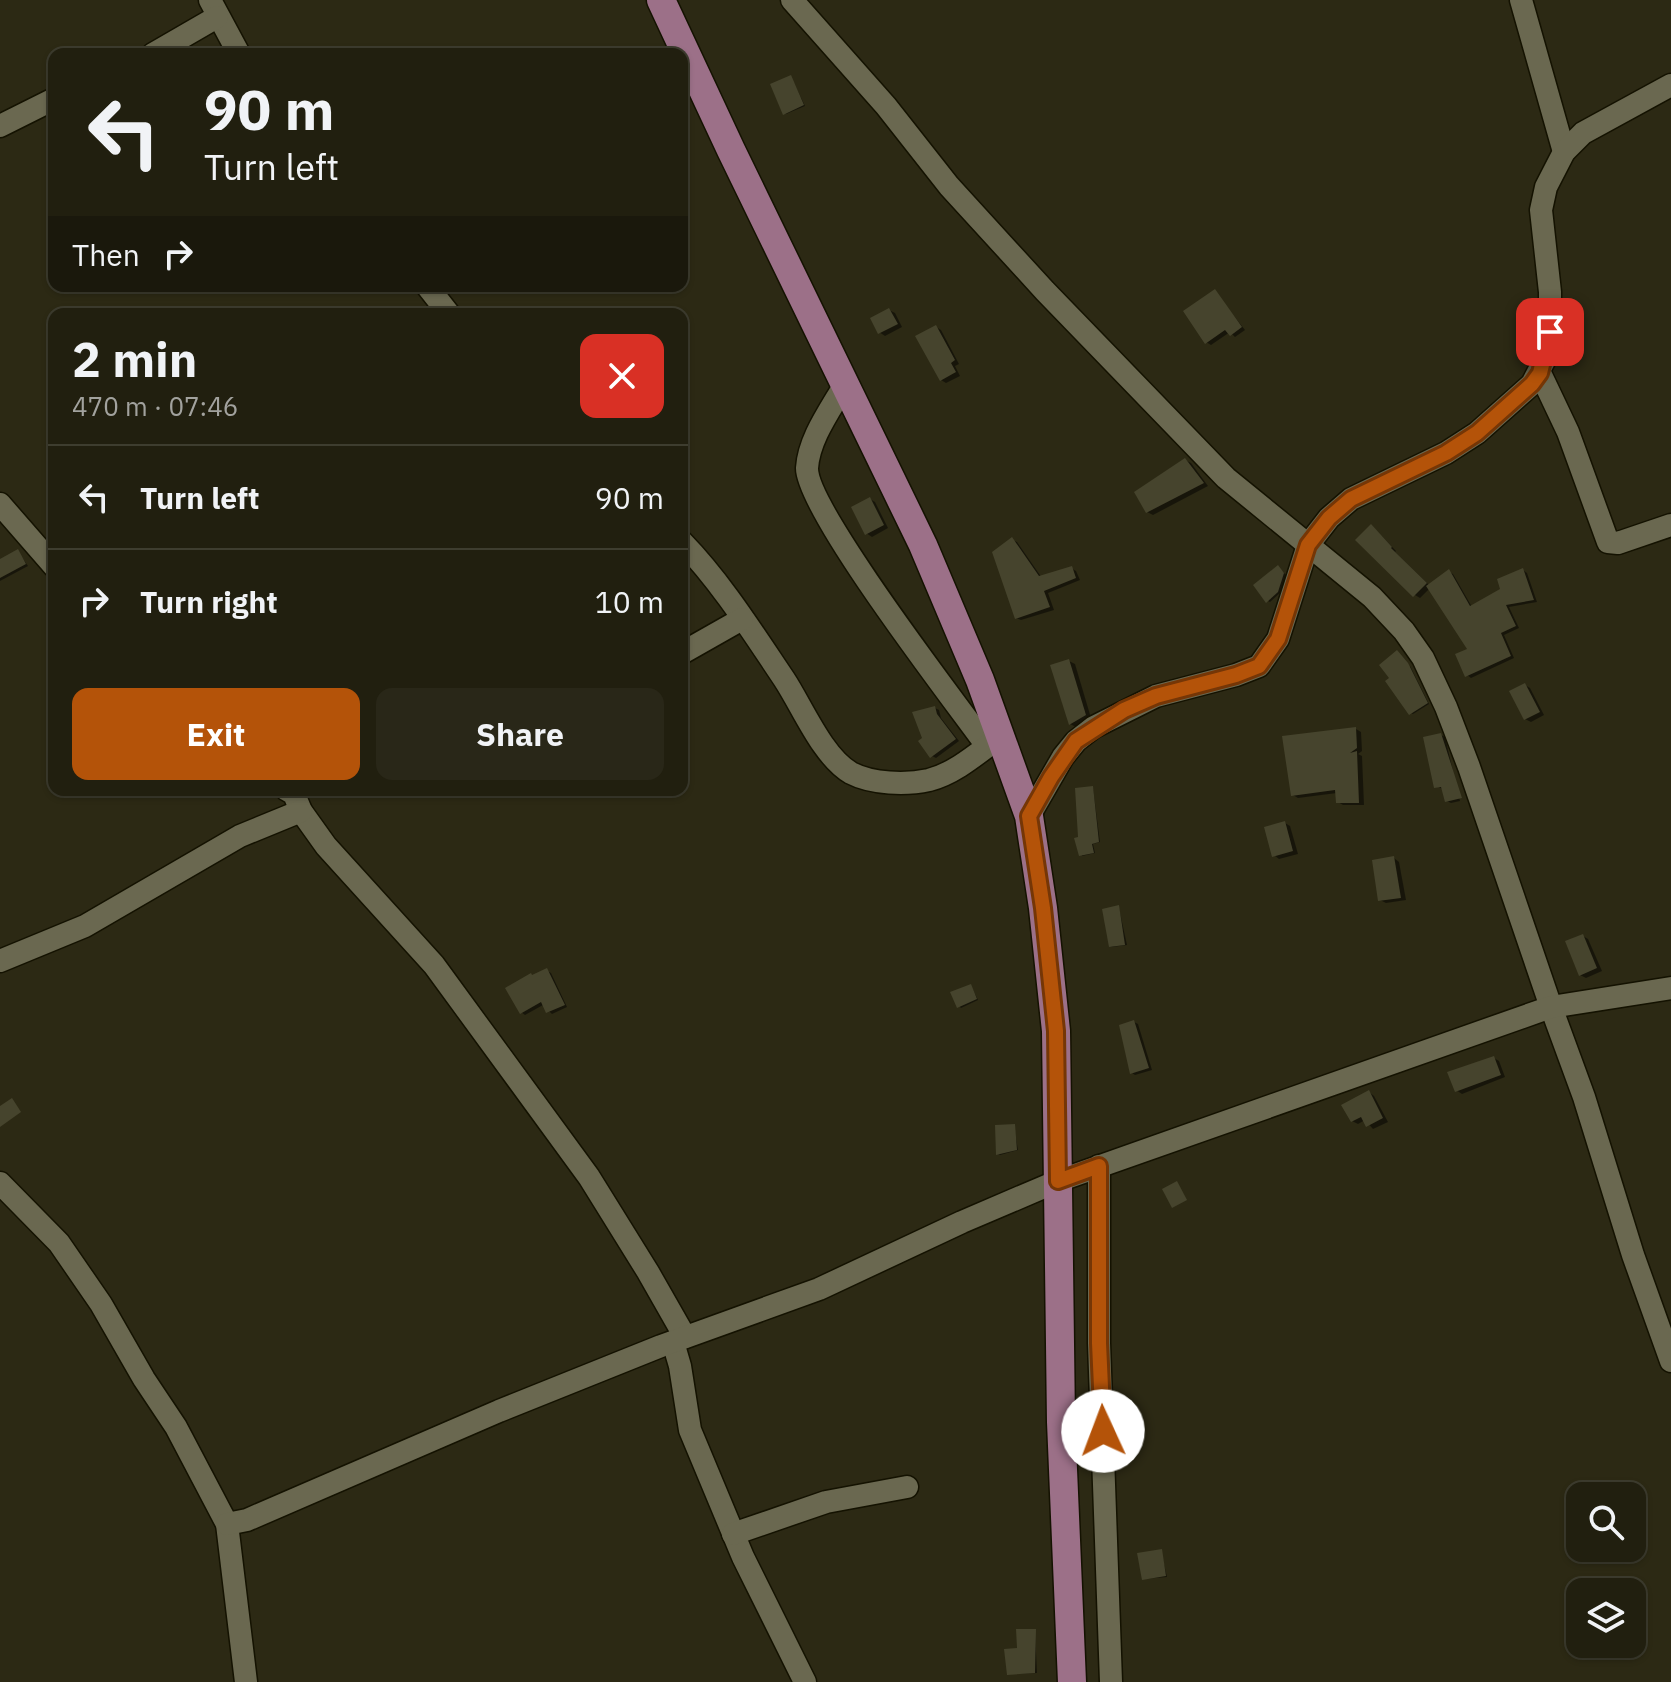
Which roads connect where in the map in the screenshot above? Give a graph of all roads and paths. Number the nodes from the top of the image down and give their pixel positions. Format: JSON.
{"nodes":[{"id":1,"x":661,"y":0,"type":"edge"},
{"id":2,"x":792,"y":0,"type":"edge"},
{"id":3,"x":1521,"y":0,"type":"edge"},
{"id":4,"x":214,"y":9,"type":"edge"},
{"id":5,"x":161,"y":48,"type":"edge"},
{"id":6,"x":236,"y":48,"type":"edge"},
{"id":7,"x":683,"y":48,"type":"edge"},
{"id":8,"x":688,"y":58,"type":"edge"},
{"id":9,"x":1671,"y":85,"type":"edge"},
{"id":10,"x":48,"y":102,"type":"edge"},
{"id":11,"x":0,"y":126,"type":"edge"},
{"id":12,"x":1564,"y":152,"type":"junction"},
{"id":13,"x":432,"y":292,"type":"edge"},
{"id":14,"x":444,"y":308,"type":"edge"},
{"id":15,"x":1540,"y":373,"type":"junction"},
{"id":16,"x":845,"y":384,"type":"junction"},
{"id":17,"x":0,"y":504,"type":"edge"},
{"id":18,"x":1671,"y":525,"type":"edge"},
{"id":19,"x":1308,"y":545,"type":"junction"},
{"id":20,"x":688,"y":548,"type":"edge"},
{"id":21,"x":48,"y":559,"type":"edge"},
{"id":22,"x":742,"y":619,"type":"junction"},
{"id":23,"x":688,"y":650,"type":"edge"},
{"id":24,"x":994,"y":741,"type":"junction"},
{"id":25,"x":296,"y":796,"type":"edge"},
{"id":26,"x":1029,"y":816,"type":"junction"},
{"id":27,"x":0,"y":961,"type":"edge"},
{"id":28,"x":1671,"y":988,"type":"edge"},
{"id":29,"x":1551,"y":1007,"type":"junction"},
{"id":30,"x":1099,"y":1166,"type":"junction"},
{"id":31,"x":1058,"y":1181,"type":"junction"},
{"id":32,"x":0,"y":1183,"type":"edge"},
{"id":33,"x":679,"y":1340,"type":"junction"},
{"id":34,"x":1671,"y":1361,"type":"edge"},
{"id":35,"x":907,"y":1487,"type":"dead end"},
{"id":36,"x":227,"y":1524,"type":"junction"},
{"id":37,"x":733,"y":1534,"type":"junction"},
{"id":38,"x":246,"y":1682,"type":"edge"},
{"id":39,"x":805,"y":1682,"type":"edge"},
{"id":40,"x":1072,"y":1682,"type":"edge"},
{"id":41,"x":1111,"y":1682,"type":"edge"}],
"edges":[{"from":1,"to":7,"type":"main road"},
{"from":2,"to":19,"type":"street"},
{"from":3,"to":12,"type":"street"},
{"from":4,"to":5,"type":"street"},
{"from":4,"to":6,"type":"street"},
{"from":8,"to":16,"type":"main road"},
{"from":9,"to":12,"type":"street"},
{"from":10,"to":11,"type":"street"},
{"from":12,"to":15,"type":"street"},
{"from":13,"to":14,"type":"street"},
{"from":15,"to":18,"type":"street"},
{"from":15,"to":19,"type":"street"},
{"from":16,"to":24,"type":"main road"},
{"from":16,"to":24,"type":"street"},
{"from":17,"to":21,"type":"street"},
{"from":19,"to":26,"type":"street"},
{"from":19,"to":29,"type":"street"},
{"from":20,"to":22,"type":"street"},
{"from":22,"to":23,"type":"street"},
{"from":22,"to":24,"type":"street"},
{"from":24,"to":26,"type":"main road"},
{"from":25,"to":27,"type":"street"},
{"from":25,"to":33,"type":"street"},
{"from":26,"to":31,"type":"main road"},
{"from":28,"to":29,"type":"street"},
{"from":29,"to":30,"type":"street"},
{"from":29,"to":34,"type":"street"},
{"from":30,"to":31,"type":"street"},
{"from":30,"to":41,"type":"street"},
{"from":31,"to":33,"type":"street"},
{"from":31,"to":40,"type":"main road"},
{"from":32,"to":36,"type":"street"},
{"from":33,"to":36,"type":"street"},
{"from":33,"to":37,"type":"street"},
{"from":35,"to":37,"type":"street"},
{"from":36,"to":38,"type":"street"},
{"from":37,"to":39,"type":"street"}]}
